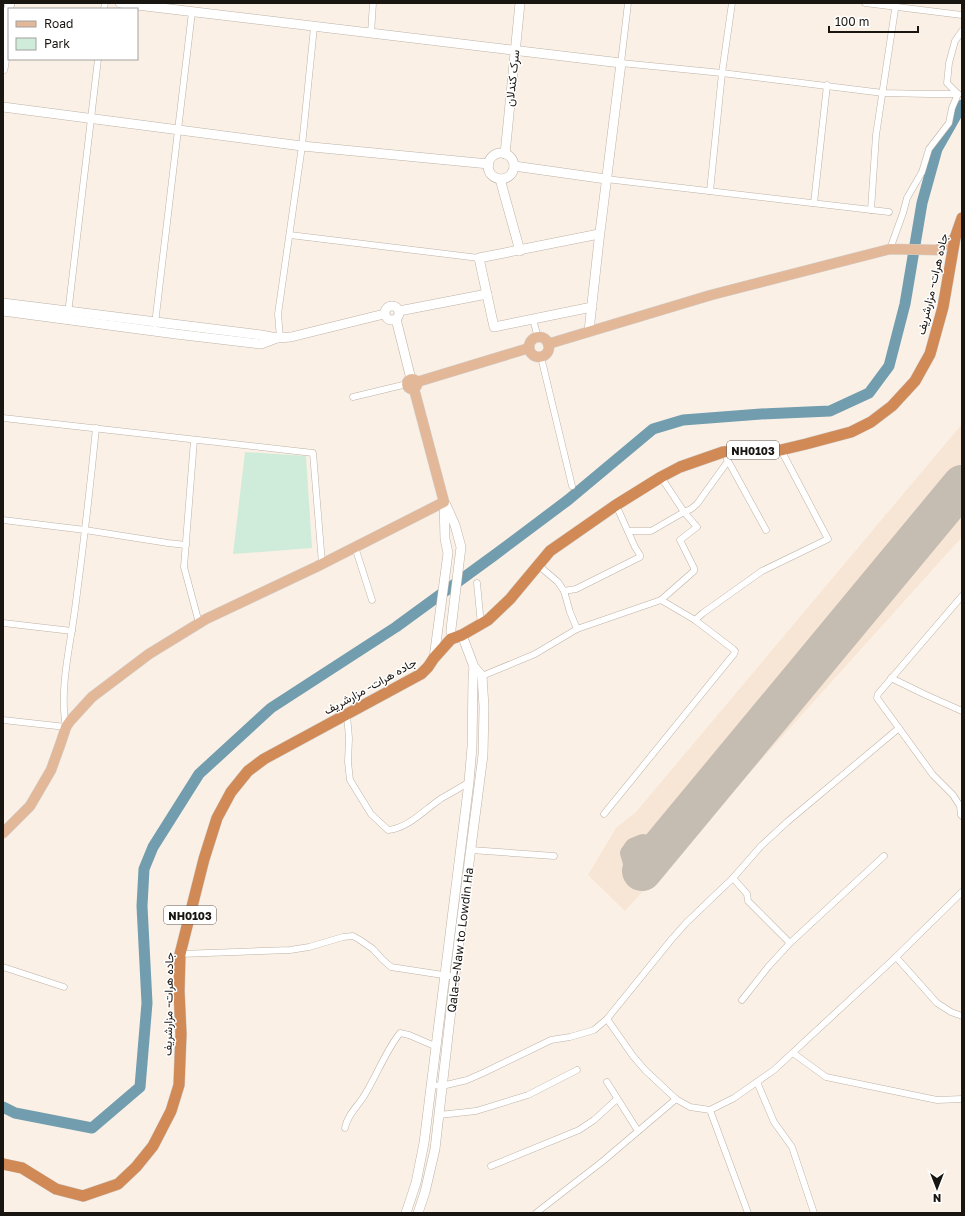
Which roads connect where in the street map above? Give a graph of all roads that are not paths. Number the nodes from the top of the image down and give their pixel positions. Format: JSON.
{"nodes":[{"id":1,"x":120,"y":3,"type":"edge"},
{"id":2,"x":373,"y":3,"type":"edge"},
{"id":3,"x":520,"y":3,"type":"edge"},
{"id":4,"x":628,"y":3,"type":"edge"},
{"id":5,"x":732,"y":3,"type":"edge"},
{"id":6,"x":865,"y":3,"type":"edge"},
{"id":7,"x":896,"y":5,"type":"edge"},
{"id":8,"x":8,"y":12,"type":"edge"},
{"id":9,"x":192,"y":12,"type":"junction"},
{"id":10,"x":962,"y":15,"type":"edge"},
{"id":11,"x":314,"y":27,"type":"junction"},
{"id":12,"x":4,"y":31,"type":"edge"},
{"id":13,"x":962,"y":31,"type":"edge"},
{"id":14,"x":370,"y":33,"type":"junction"},
{"id":15,"x":515,"y":51,"type":"junction"},
{"id":16,"x":98,"y":60,"type":"edge"},
{"id":17,"x":621,"y":63,"type":"junction"},
{"id":18,"x":3,"y":69,"type":"edge"},
{"id":19,"x":722,"y":73,"type":"junction"},
{"id":20,"x":827,"y":86,"type":"junction"},
{"id":21,"x":883,"y":93,"type":"junction"},
{"id":22,"x":958,"y":94,"type":"junction"},
{"id":23,"x":3,"y":107,"type":"edge"},
{"id":24,"x":90,"y":118,"type":"junction"},
{"id":25,"x":178,"y":129,"type":"junction"},
{"id":26,"x":302,"y":146,"type":"junction"},
{"id":27,"x":505,"y":154,"type":"junction"},
{"id":28,"x":489,"y":164,"type":"junction"},
{"id":29,"x":514,"y":166,"type":"junction"},
{"id":30,"x":500,"y":179,"type":"junction"},
{"id":31,"x":606,"y":179,"type":"junction"},
{"id":32,"x":710,"y":191,"type":"junction"},
{"id":33,"x":814,"y":203,"type":"junction"},
{"id":34,"x":871,"y":210,"type":"junction"},
{"id":35,"x":889,"y":212,"type":"dead end"},
{"id":36,"x":962,"y":218,"type":"edge"},
{"id":37,"x":599,"y":234,"type":"junction"},
{"id":38,"x":290,"y":235,"type":"junction"},
{"id":39,"x":955,"y":238,"type":"junction"},
{"id":40,"x":890,"y":249,"type":"junction"},
{"id":41,"x":520,"y":250,"type":"junction"},
{"id":42,"x":479,"y":258,"type":"junction"},
{"id":43,"x":487,"y":294,"type":"junction"},
{"id":44,"x":3,"y":303,"type":"edge"},
{"id":45,"x":592,"y":307,"type":"junction"},
{"id":46,"x":3,"y":311,"type":"edge"},
{"id":47,"x":68,"y":315,"type":"junction"},
{"id":48,"x":397,"y":315,"type":"junction"},
{"id":49,"x":533,"y":319,"type":"junction"},
{"id":50,"x":154,"y":327,"type":"junction"},
{"id":51,"x":205,"y":328,"type":"junction"},
{"id":52,"x":589,"y":331,"type":"junction"},
{"id":53,"x":204,"y":338,"type":"junction"},
{"id":54,"x":278,"y":338,"type":"junction"},
{"id":55,"x":538,"y":338,"type":"junction"},
{"id":56,"x":548,"y":344,"type":"junction"},
{"id":57,"x":529,"y":348,"type":"junction"},
{"id":58,"x":541,"y":357,"type":"junction"},
{"id":59,"x":412,"y":383,"type":"junction"},
{"id":60,"x":353,"y":397,"type":"dead end"},
{"id":61,"x":3,"y":418,"type":"edge"},
{"id":62,"x":96,"y":428,"type":"junction"},
{"id":63,"x":194,"y":440,"type":"junction"},
{"id":64,"x":781,"y":450,"type":"junction"},
{"id":65,"x":726,"y":457,"type":"junction"},
{"id":66,"x":661,"y":477,"type":"junction"},
{"id":67,"x":572,"y":486,"type":"dead end"},
{"id":68,"x":444,"y":502,"type":"junction"},
{"id":69,"x":616,"y":505,"type":"junction"},
{"id":70,"x":684,"y":512,"type":"junction"},
{"id":71,"x":3,"y":520,"type":"edge"},
{"id":72,"x":85,"y":530,"type":"junction"},
{"id":73,"x":766,"y":530,"type":"dead end"},
{"id":74,"x":628,"y":531,"type":"junction"},
{"id":75,"x":186,"y":545,"type":"junction"},
{"id":76,"x":354,"y":547,"type":"junction"},
{"id":77,"x":322,"y":564,"type":"junction"},
{"id":78,"x":538,"y":565,"type":"junction"},
{"id":79,"x":477,"y":583,"type":"dead end"},
{"id":80,"x":564,"y":591,"type":"junction"},
{"id":81,"x":962,"y":596,"type":"edge"},
{"id":82,"x":372,"y":600,"type":"dead end"},
{"id":83,"x":661,"y":600,"type":"junction"},
{"id":84,"x":696,"y":620,"type":"junction"},
{"id":85,"x":3,"y":623,"type":"edge"},
{"id":86,"x":199,"y":623,"type":"junction"},
{"id":87,"x":481,"y":625,"type":"junction"},
{"id":88,"x":577,"y":629,"type":"junction"},
{"id":89,"x":72,"y":631,"type":"junction"},
{"id":90,"x":457,"y":637,"type":"junction"},
{"id":91,"x":434,"y":658,"type":"junction"},
{"id":92,"x":474,"y":667,"type":"junction"},
{"id":93,"x":482,"y":676,"type":"junction"},
{"id":94,"x":892,"y":678,"type":"junction"},
{"id":95,"x":962,"y":711,"type":"edge"},
{"id":96,"x":347,"y":714,"type":"junction"},
{"id":97,"x":3,"y":720,"type":"edge"},
{"id":98,"x":66,"y":727,"type":"junction"},
{"id":99,"x":899,"y":728,"type":"junction"},
{"id":100,"x":469,"y":782,"type":"junction"},
{"id":101,"x":604,"y":814,"type":"dead end"},
{"id":102,"x":962,"y":816,"type":"edge"},
{"id":103,"x":464,"y":820,"type":"junction"},
{"id":104,"x":474,"y":822,"type":"junction"},
{"id":105,"x":7,"y":824,"type":"edge"},
{"id":106,"x":3,"y":833,"type":"edge"},
{"id":107,"x":471,"y":850,"type":"junction"},
{"id":108,"x":554,"y":856,"type":"dead end"},
{"id":109,"x":884,"y":856,"type":"dead end"},
{"id":110,"x":733,"y":878,"type":"junction"},
{"id":111,"x":962,"y":892,"type":"edge"},
{"id":112,"x":790,"y":943,"type":"junction"},
{"id":113,"x":180,"y":954,"type":"junction"},
{"id":114,"x":896,"y":957,"type":"junction"},
{"id":115,"x":3,"y":968,"type":"edge"},
{"id":116,"x":445,"y":975,"type":"junction"},
{"id":117,"x":456,"y":977,"type":"junction"},
{"id":118,"x":64,"y":987,"type":"dead end"},
{"id":119,"x":742,"y":1000,"type":"dead end"},
{"id":120,"x":962,"y":1016,"type":"edge"},
{"id":121,"x":608,"y":1019,"type":"junction"},
{"id":122,"x":436,"y":1047,"type":"junction"},
{"id":123,"x":793,"y":1053,"type":"junction"},
{"id":124,"x":577,"y":1070,"type":"dead end"},
{"id":125,"x":607,"y":1082,"type":"dead end"},
{"id":126,"x":757,"y":1082,"type":"junction"},
{"id":127,"x":432,"y":1085,"type":"junction"},
{"id":128,"x":442,"y":1086,"type":"junction"},
{"id":129,"x":676,"y":1099,"type":"junction"},
{"id":130,"x":962,"y":1099,"type":"edge"},
{"id":131,"x":618,"y":1100,"type":"junction"},
{"id":132,"x":710,"y":1110,"type":"junction"},
{"id":133,"x":439,"y":1115,"type":"junction"},
{"id":134,"x":345,"y":1128,"type":"dead end"},
{"id":135,"x":638,"y":1131,"type":"junction"},
{"id":136,"x":3,"y":1164,"type":"edge"},
{"id":137,"x":491,"y":1166,"type":"dead end"},
{"id":138,"x":406,"y":1213,"type":"edge"},
{"id":139,"x":418,"y":1213,"type":"edge"},
{"id":140,"x":536,"y":1213,"type":"edge"},
{"id":141,"x":748,"y":1213,"type":"edge"},
{"id":142,"x":814,"y":1213,"type":"edge"}],
"edges":[{"from":1,"to":9,"type":"street"},
{"from":2,"to":14,"type":"street"},
{"from":3,"to":15,"type":"street","name":"سرک کندلان"},
{"from":4,"to":17,"type":"street"},
{"from":5,"to":19,"type":"street"},
{"from":6,"to":7,"type":"street"},
{"from":7,"to":10,"type":"street"},
{"from":7,"to":21,"type":"street"},
{"from":8,"to":12,"type":"street"},
{"from":9,"to":11,"type":"street"},
{"from":9,"to":25,"type":"street"},
{"from":11,"to":14,"type":"street"},
{"from":11,"to":26,"type":"street"},
{"from":12,"to":18,"type":"street"},
{"from":13,"to":22,"type":"street"},
{"from":14,"to":15,"type":"street"},
{"from":15,"to":17,"type":"street"},
{"from":15,"to":27,"type":"street","name":"سرک کندلان"},
{"from":16,"to":24,"type":"street"},
{"from":17,"to":19,"type":"street"},
{"from":17,"to":31,"type":"street"},
{"from":19,"to":20,"type":"street"},
{"from":19,"to":32,"type":"street"},
{"from":20,"to":21,"type":"street"},
{"from":20,"to":33,"type":"street"},
{"from":21,"to":22,"type":"street"},
{"from":21,"to":34,"type":"street"},
{"from":22,"to":40,"type":"street"},
{"from":23,"to":24,"type":"street"},
{"from":24,"to":25,"type":"street"},
{"from":24,"to":47,"type":"street"},
{"from":25,"to":26,"type":"street"},
{"from":25,"to":50,"type":"street"},
{"from":26,"to":28,"type":"street"},
{"from":26,"to":38,"type":"street"},
{"from":27,"to":28,"type":"street"},
{"from":27,"to":29,"type":"street"},
{"from":28,"to":30,"type":"street"},
{"from":29,"to":30,"type":"street"},
{"from":29,"to":31,"type":"street"},
{"from":30,"to":41,"type":"street"},
{"from":31,"to":32,"type":"street"},
{"from":31,"to":37,"type":"street"},
{"from":32,"to":33,"type":"street"},
{"from":33,"to":34,"type":"street"},
{"from":34,"to":35,"type":"street"},
{"from":36,"to":39,"type":"highway","name":"جاده هرات- مزارشریف","number":"NH0103"},
{"from":37,"to":41,"type":"street"},
{"from":37,"to":45,"type":"street"},
{"from":38,"to":42,"type":"street"},
{"from":38,"to":54,"type":"street"},
{"from":39,"to":40,"type":"main road"},
{"from":39,"to":64,"type":"highway","name":"جاده هرات- مزارشریف","number":"NH0103"},
{"from":40,"to":52,"type":"main road"},
{"from":41,"to":42,"type":"street"},
{"from":42,"to":43,"type":"street"},
{"from":43,"to":48,"type":"street"},
{"from":43,"to":49,"type":"street"},
{"from":44,"to":47,"type":"street"},
{"from":45,"to":49,"type":"street"},
{"from":45,"to":52,"type":"street"},
{"from":46,"to":47,"type":"street"},
{"from":47,"to":50,"type":"street"},
{"from":48,"to":54,"type":"street"},
{"from":48,"to":59,"type":"street"},
{"from":49,"to":55,"type":"street"},
{"from":50,"to":51,"type":"street"},
{"from":50,"to":53,"type":"street"},
{"from":51,"to":53,"type":"street"},
{"from":51,"to":54,"type":"street"},
{"from":52,"to":56,"type":"main road"},
{"from":53,"to":54,"type":"street"},
{"from":55,"to":56,"type":"main road"},
{"from":55,"to":57,"type":"main road"},
{"from":56,"to":58,"type":"main road"},
{"from":57,"to":58,"type":"main road"},
{"from":57,"to":59,"type":"main road"},
{"from":58,"to":67,"type":"street"},
{"from":59,"to":60,"type":"street"},
{"from":59,"to":68,"type":"main road"},
{"from":61,"to":62,"type":"street"},
{"from":62,"to":63,"type":"street"},
{"from":62,"to":72,"type":"street"},
{"from":63,"to":75,"type":"street"},
{"from":63,"to":77,"type":"street"},
{"from":64,"to":65,"type":"highway","name":"جاده هرات- مزارشریف","number":"NH0103"},
{"from":64,"to":84,"type":"street"},
{"from":65,"to":66,"type":"highway","name":"جاده هرات- مزارشریف","number":"NH0103"},
{"from":65,"to":70,"type":"street"},
{"from":65,"to":73,"type":"street"},
{"from":66,"to":69,"type":"highway","name":"جاده هرات- مزارشریف","number":"NH0103"},
{"from":66,"to":70,"type":"street"},
{"from":68,"to":76,"type":"main road"},
{"from":68,"to":90,"type":"street"},
{"from":68,"to":91,"type":"street"},
{"from":69,"to":74,"type":"street"},
{"from":69,"to":78,"type":"highway","name":"جاده هرات- مزارشریف","number":"NH0103"},
{"from":70,"to":74,"type":"street"},
{"from":70,"to":83,"type":"street"},
{"from":71,"to":72,"type":"street"},
{"from":72,"to":75,"type":"street"},
{"from":72,"to":89,"type":"street"},
{"from":74,"to":80,"type":"street"},
{"from":75,"to":86,"type":"street"},
{"from":76,"to":77,"type":"main road"},
{"from":76,"to":82,"type":"street"},
{"from":77,"to":86,"type":"main road"},
{"from":78,"to":80,"type":"street"},
{"from":78,"to":87,"type":"highway","name":"جاده هرات- مزارشریف","number":"NH0103"},
{"from":79,"to":87,"type":"street"},
{"from":80,"to":88,"type":"street"},
{"from":81,"to":94,"type":"street"},
{"from":83,"to":84,"type":"street"},
{"from":83,"to":88,"type":"street"},
{"from":84,"to":101,"type":"street"},
{"from":85,"to":89,"type":"street"},
{"from":86,"to":98,"type":"main road"},
{"from":87,"to":90,"type":"highway","name":"جاده هرات- مزارشریف","number":"NH0103"},
{"from":88,"to":93,"type":"street"},
{"from":89,"to":98,"type":"street"},
{"from":90,"to":91,"type":"highway","name":"جاده هرات- مزارشریف","number":"NH0103"},
{"from":90,"to":92,"type":"street","name":"Qala-e-Naw to Lowdin Ha"},
{"from":91,"to":96,"type":"highway","name":"جاده هرات- مزارشریف","number":"NH0103"},
{"from":92,"to":93,"type":"street","name":"Qala-e-Naw to Lowdin Ha"},
{"from":92,"to":100,"type":"street","name":"Qala-e-Naw to Lowdin Ha"},
{"from":93,"to":104,"type":"street","name":"Qala-e-Naw to Lowdin Ha"},
{"from":94,"to":95,"type":"street"},
{"from":94,"to":99,"type":"street"},
{"from":96,"to":100,"type":"street"},
{"from":96,"to":113,"type":"highway","name":"جاده هرات- مزارشریف","number":"NH0103"},
{"from":97,"to":98,"type":"street"},
{"from":98,"to":105,"type":"main road"},
{"from":99,"to":102,"type":"street"},
{"from":99,"to":110,"type":"street"},
{"from":100,"to":103,"type":"street","name":"Qala-e-Naw to Lowdin Ha"},
{"from":103,"to":104,"type":"street"},
{"from":103,"to":116,"type":"street","name":"Qala-e-Naw to Lowdin Ha"},
{"from":104,"to":107,"type":"street","name":"Qala-e-Naw to Lowdin Ha"},
{"from":105,"to":106,"type":"main road"},
{"from":107,"to":108,"type":"street"},
{"from":107,"to":117,"type":"street","name":"Qala-e-Naw to Lowdin Ha"},
{"from":109,"to":112,"type":"street"},
{"from":110,"to":112,"type":"street"},
{"from":110,"to":121,"type":"street"},
{"from":111,"to":114,"type":"street"},
{"from":112,"to":119,"type":"street"},
{"from":113,"to":116,"type":"street"},
{"from":113,"to":136,"type":"highway","name":"جاده هرات- مزارشریف","number":"NH0103"},
{"from":114,"to":120,"type":"street"},
{"from":114,"to":123,"type":"street"},
{"from":115,"to":118,"type":"street"},
{"from":116,"to":117,"type":"street"},
{"from":116,"to":122,"type":"street","name":"Qala-e-Naw to Lowdin Ha"},
{"from":117,"to":128,"type":"street","name":"Qala-e-Naw to Lowdin Ha"},
{"from":121,"to":128,"type":"street"},
{"from":121,"to":129,"type":"street"},
{"from":122,"to":127,"type":"street","name":"Qala-e-Naw to Lowdin Ha"},
{"from":122,"to":134,"type":"street"},
{"from":123,"to":126,"type":"street"},
{"from":123,"to":130,"type":"street"},
{"from":124,"to":133,"type":"street"},
{"from":125,"to":131,"type":"street"},
{"from":126,"to":132,"type":"street"},
{"from":126,"to":142,"type":"street"},
{"from":127,"to":128,"type":"street"},
{"from":127,"to":138,"type":"street","name":"Qala-e-Naw to Lowdin Ha"},
{"from":128,"to":133,"type":"street","name":"Qala-e-Naw to Lowdin Ha"},
{"from":129,"to":132,"type":"street"},
{"from":129,"to":135,"type":"street"},
{"from":131,"to":135,"type":"street"},
{"from":131,"to":137,"type":"street"},
{"from":132,"to":141,"type":"street"},
{"from":133,"to":139,"type":"street","name":"Qala-e-Naw to Lowdin Ha"},
{"from":135,"to":140,"type":"street"}]}
